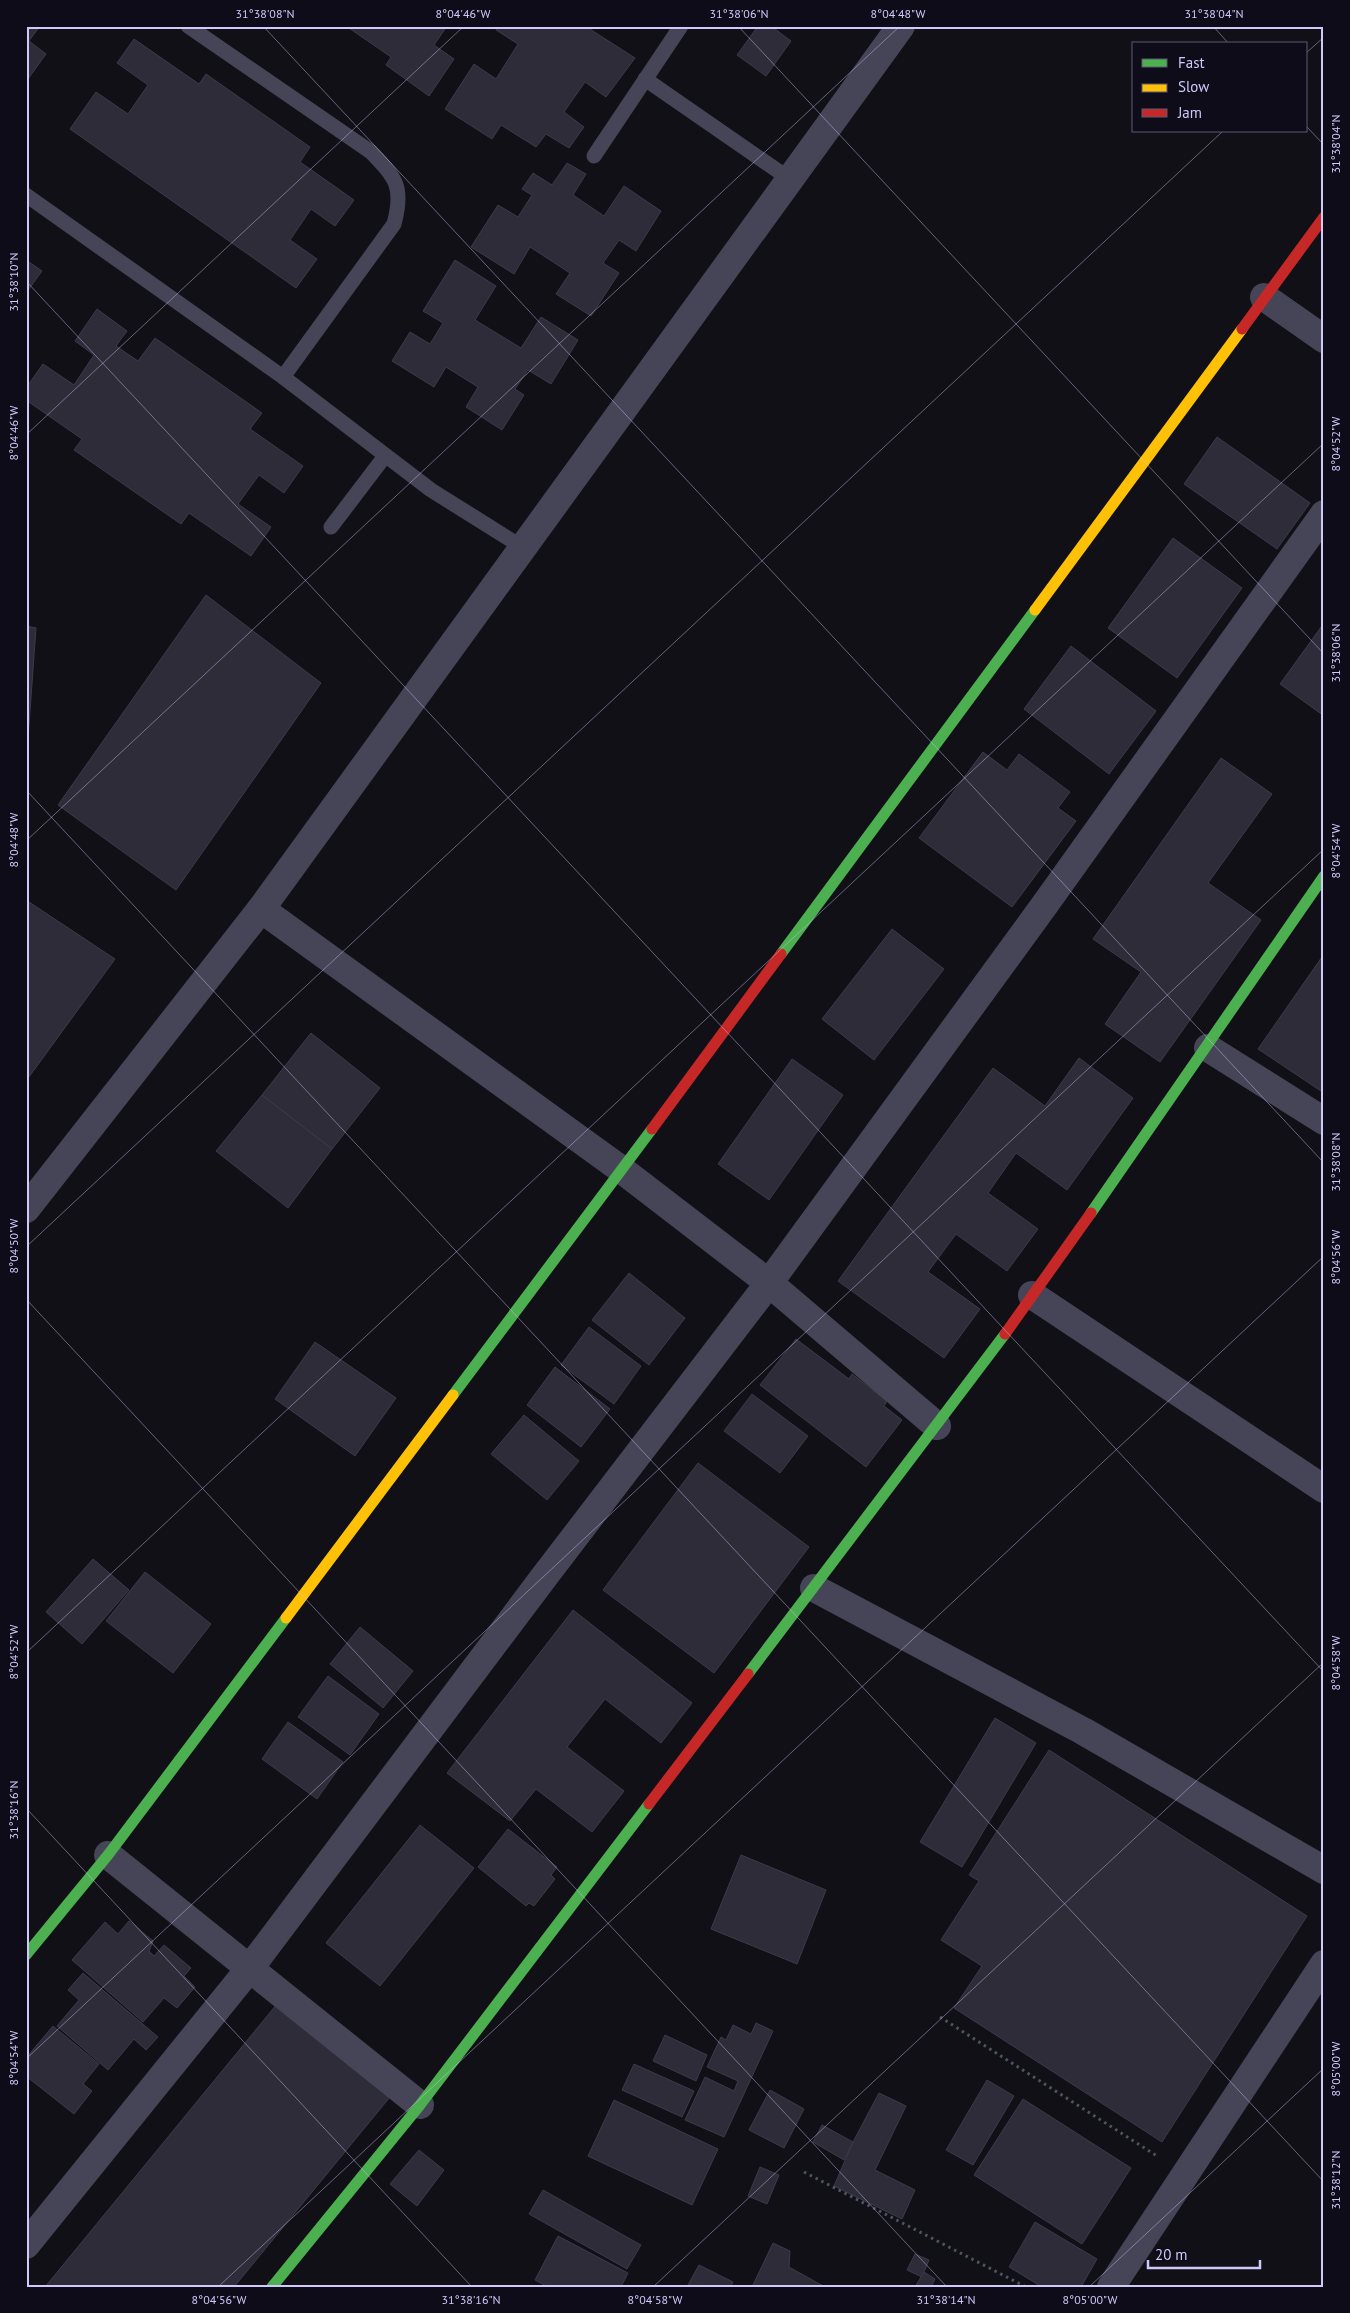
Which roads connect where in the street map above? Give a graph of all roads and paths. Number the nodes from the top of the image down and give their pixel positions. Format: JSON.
{"nodes":[{"id":1,"x":188,"y":26,"type":"edge"},
{"id":2,"x":681,"y":26,"type":"edge"},
{"id":3,"x":901,"y":26,"type":"edge"},
{"id":4,"x":645,"y":80,"type":"junction"},
{"id":5,"x":594,"y":156,"type":"dead end"},
{"id":6,"x":791,"y":180,"type":"junction"},
{"id":7,"x":26,"y":195,"type":"edge"},
{"id":8,"x":1324,"y":217,"type":"edge"},
{"id":9,"x":1264,"y":297,"type":"junction"},
{"id":10,"x":1324,"y":340,"type":"edge"},
{"id":11,"x":283,"y":377,"type":"junction"},
{"id":12,"x":384,"y":456,"type":"junction"},
{"id":13,"x":1324,"y":514,"type":"edge"},
{"id":14,"x":331,"y":527,"type":"dead end"},
{"id":15,"x":522,"y":547,"type":"junction"},
{"id":16,"x":1324,"y":876,"type":"edge"},
{"id":17,"x":261,"y":909,"type":"junction"},
{"id":18,"x":1208,"y":1048,"type":"junction"},
{"id":19,"x":1324,"y":1121,"type":"edge"},
{"id":20,"x":622,"y":1170,"type":"junction"},
{"id":21,"x":26,"y":1209,"type":"edge"},
{"id":22,"x":769,"y":1283,"type":"junction"},
{"id":23,"x":1032,"y":1295,"type":"junction"},
{"id":24,"x":937,"y":1426,"type":"junction"},
{"id":25,"x":1324,"y":1489,"type":"edge"},
{"id":26,"x":814,"y":1588,"type":"junction"},
{"id":27,"x":108,"y":1855,"type":"junction"},
{"id":28,"x":1324,"y":1870,"type":"edge"},
{"id":29,"x":26,"y":1955,"type":"edge"},
{"id":30,"x":1324,"y":1964,"type":"edge"},
{"id":31,"x":250,"y":1968,"type":"junction"},
{"id":32,"x":940,"y":2017,"type":"dead end"},
{"id":33,"x":420,"y":2105,"type":"junction"},
{"id":34,"x":804,"y":2172,"type":"dead end"},
{"id":35,"x":1185,"y":2174,"type":"junction"},
{"id":36,"x":26,"y":2245,"type":"edge"},
{"id":37,"x":272,"y":2287,"type":"edge"},
{"id":38,"x":1026,"y":2287,"type":"edge"},
{"id":39,"x":1110,"y":2287,"type":"edge"}],
"edges":[{"from":1,"to":11,"type":"lane"},
{"from":2,"to":4,"type":"lane"},
{"from":3,"to":6,"type":"street"},
{"from":4,"to":5,"type":"lane"},
{"from":4,"to":6,"type":"lane"},
{"from":6,"to":15,"type":"street"},
{"from":7,"to":11,"type":"lane"},
{"from":8,"to":9,"type":"street"},
{"from":9,"to":10,"type":"street"},
{"from":9,"to":20,"type":"street"},
{"from":11,"to":12,"type":"lane"},
{"from":12,"to":14,"type":"lane"},
{"from":12,"to":15,"type":"lane"},
{"from":13,"to":22,"type":"street"},
{"from":15,"to":17,"type":"street"},
{"from":16,"to":18,"type":"street"},
{"from":17,"to":20,"type":"street"},
{"from":17,"to":21,"type":"street"},
{"from":18,"to":19,"type":"street"},
{"from":18,"to":23,"type":"street"},
{"from":20,"to":22,"type":"street"},
{"from":20,"to":27,"type":"street"},
{"from":22,"to":24,"type":"street"},
{"from":22,"to":31,"type":"street"},
{"from":23,"to":24,"type":"street"},
{"from":23,"to":25,"type":"street"},
{"from":24,"to":26,"type":"street"},
{"from":26,"to":28,"type":"street"},
{"from":26,"to":33,"type":"street"},
{"from":27,"to":29,"type":"street"},
{"from":27,"to":31,"type":"street"},
{"from":30,"to":35,"type":"street"},
{"from":31,"to":33,"type":"street"},
{"from":31,"to":36,"type":"street"},
{"from":32,"to":35,"type":"path"},
{"from":33,"to":37,"type":"street"},
{"from":34,"to":38,"type":"path"},
{"from":35,"to":39,"type":"street"}]}
